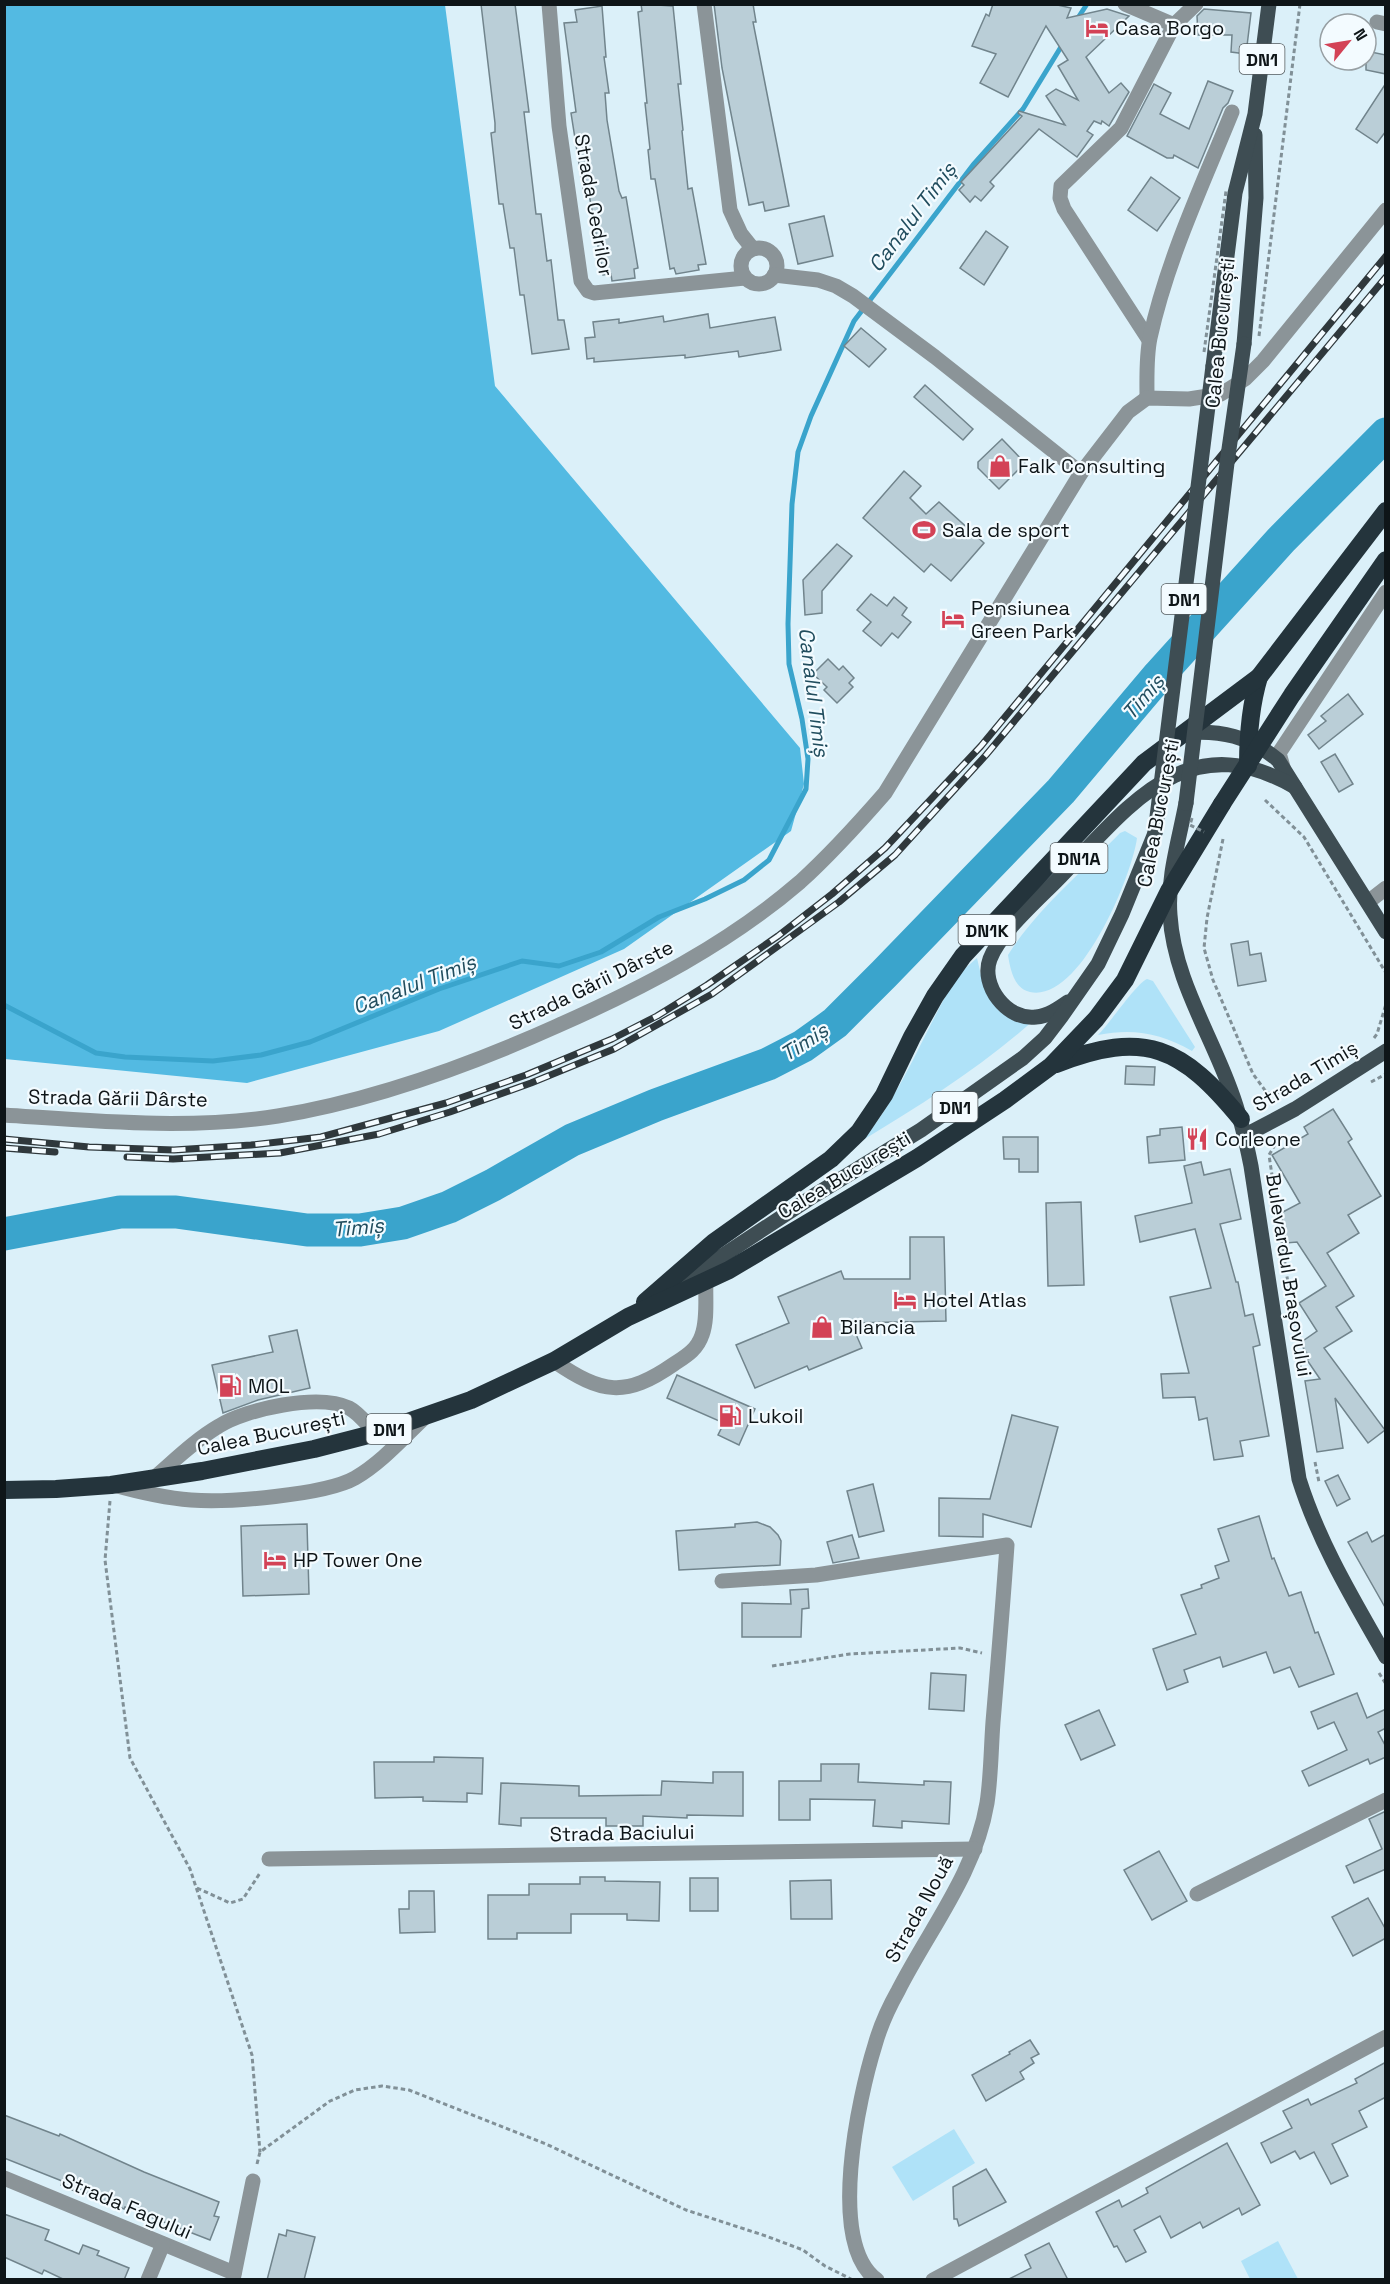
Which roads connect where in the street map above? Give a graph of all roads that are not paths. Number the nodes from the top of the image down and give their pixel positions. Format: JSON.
{"nodes":[{"id":1,"x":549,"y":4,"type":"edge"},
{"id":2,"x":704,"y":4,"type":"edge"},
{"id":3,"x":1125,"y":4,"type":"edge"},
{"id":4,"x":1196,"y":4,"type":"edge"},
{"id":5,"x":1269,"y":4,"type":"edge"},
{"id":6,"x":1174,"y":25,"type":"junction"},
{"id":7,"x":1232,"y":112,"type":"dead end"},
{"id":8,"x":1255,"y":114,"type":"junction"},
{"id":9,"x":1386,"y":210,"type":"edge"},
{"id":10,"x":753,"y":249,"type":"junction"},
{"id":11,"x":774,"y":274,"type":"junction"},
{"id":12,"x":745,"y":278,"type":"junction"},
{"id":13,"x":1149,"y":340,"type":"junction"},
{"id":14,"x":1146,"y":398,"type":"junction"},
{"id":15,"x":1081,"y":473,"type":"junction"},
{"id":16,"x":1386,"y":512,"type":"edge"},
{"id":17,"x":1386,"y":560,"type":"edge"},
{"id":18,"x":1386,"y":592,"type":"edge"},
{"id":19,"x":1259,"y":677,"type":"junction"},
{"id":20,"x":1184,"y":733,"type":"junction"},
{"id":21,"x":1248,"y":739,"type":"junction"},
{"id":22,"x":1248,"y":766,"type":"junction"},
{"id":23,"x":1283,"y":766,"type":"junction"},
{"id":24,"x":1295,"y":787,"type":"junction"},
{"id":25,"x":1386,"y":888,"type":"edge"},
{"id":26,"x":1169,"y":891,"type":"junction"},
{"id":27,"x":1368,"y":903,"type":"junction"},
{"id":28,"x":1386,"y":932,"type":"edge"},
{"id":29,"x":1076,"y":997,"type":"junction"},
{"id":30,"x":1386,"y":1051,"type":"edge"},
{"id":31,"x":1051,"y":1066,"type":"junction"},
{"id":32,"x":4,"y":1115,"type":"edge"},
{"id":33,"x":1243,"y":1127,"type":"junction"},
{"id":34,"x":706,"y":1280,"type":"junction"},
{"id":35,"x":628,"y":1317,"type":"junction"},
{"id":36,"x":554,"y":1361,"type":"junction"},
{"id":37,"x":424,"y":1418,"type":"junction"},
{"id":38,"x":376,"y":1433,"type":"junction"},
{"id":39,"x":154,"y":1478,"type":"junction"},
{"id":40,"x":111,"y":1485,"type":"junction"},
{"id":41,"x":4,"y":1490,"type":"edge"},
{"id":42,"x":722,"y":1581,"type":"dead end"},
{"id":43,"x":1383,"y":1659,"type":"edge"},
{"id":44,"x":1386,"y":1800,"type":"edge"},
{"id":45,"x":975,"y":1849,"type":"junction"},
{"id":46,"x":269,"y":1859,"type":"road end"},
{"id":47,"x":1197,"y":1894,"type":"dead end"},
{"id":48,"x":1386,"y":2037,"type":"edge"},
{"id":49,"x":4,"y":2178,"type":"edge"},
{"id":50,"x":253,"y":2181,"type":"road end"},
{"id":51,"x":163,"y":2244,"type":"junction"},
{"id":52,"x":234,"y":2276,"type":"edge"},
{"id":53,"x":148,"y":2280,"type":"edge"},
{"id":54,"x":877,"y":2280,"type":"edge"},
{"id":55,"x":933,"y":2280,"type":"edge"}],
"edges":[{"from":1,"to":12,"type":"street","name":"Strada Cedrilor"},
{"from":2,"to":10,"type":"street"},
{"from":3,"to":6,"type":"street"},
{"from":4,"to":6,"type":"street"},
{"from":5,"to":8,"type":"main road","name":"Calea București","number":"DN1"},
{"from":6,"to":13,"type":"street"},
{"from":7,"to":13,"type":"street"},
{"from":8,"to":26,"type":"main road","name":"Calea București","number":"DN1","bridge":true},
{"from":8,"to":29,"type":"main road","name":"Calea București","number":"DN1","bridge":true},
{"from":9,"to":14,"type":"street"},
{"from":10,"to":11,"type":"street"},
{"from":10,"to":12,"type":"street"},
{"from":11,"to":12,"type":"street"},
{"from":11,"to":15,"type":"street"},
{"from":13,"to":14,"type":"street"},
{"from":14,"to":15,"type":"street","name":"Strada Gării Dârste"},
{"from":15,"to":32,"type":"street","name":"Strada Gării Dârste"},
{"from":16,"to":19,"type":"highway","number":"DN1K"},
{"from":17,"to":26,"type":"highway","bridge":true},
{"from":18,"to":23,"type":"street"},
{"from":19,"to":20,"type":"highway","number":"DN1K"},
{"from":19,"to":21,"type":"highway","number":"DN1K"},
{"from":20,"to":21,"type":"main road"},
{"from":20,"to":35,"type":"highway","number":"DN1K"},
{"from":21,"to":22,"type":"highway","number":"DN1K"},
{"from":21,"to":23,"type":"main road"},
{"from":22,"to":24,"type":"main road","number":"DN1A"},
{"from":22,"to":29,"type":"main road","number":"DN1A"},
{"from":23,"to":24,"type":"main road"},
{"from":24,"to":27,"type":"main road"},
{"from":25,"to":27,"type":"street"},
{"from":26,"to":31,"type":"highway","name":"Calea București","number":"DN1"},
{"from":26,"to":33,"type":"main road","name":"Bulevardul Brașovului"},
{"from":27,"to":28,"type":"main road"},
{"from":29,"to":35,"type":"main road","name":"Calea București","number":"DN1"},
{"from":30,"to":33,"type":"main road","name":"Strada Timiș"},
{"from":31,"to":33,"type":"highway"},
{"from":31,"to":34,"type":"highway","name":"Calea București","number":"DN1"},
{"from":33,"to":43,"type":"main road","name":"Bulevardul Brașovului"},
{"from":34,"to":35,"type":"highway","name":"Calea București","number":"DN1"},
{"from":34,"to":36,"type":"street"},
{"from":35,"to":36,"type":"highway","name":"Calea București","number":"DN1"},
{"from":36,"to":37,"type":"highway","name":"Calea București","number":"DN1"},
{"from":37,"to":38,"type":"highway","name":"Calea București","number":"DN1"},
{"from":37,"to":40,"type":"street"},
{"from":38,"to":39,"type":"highway","name":"Calea București","number":"DN1"},
{"from":38,"to":39,"type":"street"},
{"from":39,"to":40,"type":"highway","name":"Calea București","number":"DN1"},
{"from":40,"to":41,"type":"highway","name":"Calea București","number":"DN1"},
{"from":42,"to":45,"type":"street","name":"Strada Nouă"},
{"from":44,"to":47,"type":"street"},
{"from":45,"to":46,"type":"street","name":"Strada Baciului"},
{"from":45,"to":54,"type":"street","name":"Strada Nouă"},
{"from":48,"to":55,"type":"street"},
{"from":49,"to":51,"type":"street","name":"Strada Fagului"},
{"from":50,"to":52,"type":"street"},
{"from":51,"to":52,"type":"street","name":"Strada Fagului"},
{"from":51,"to":53,"type":"street"}]}
